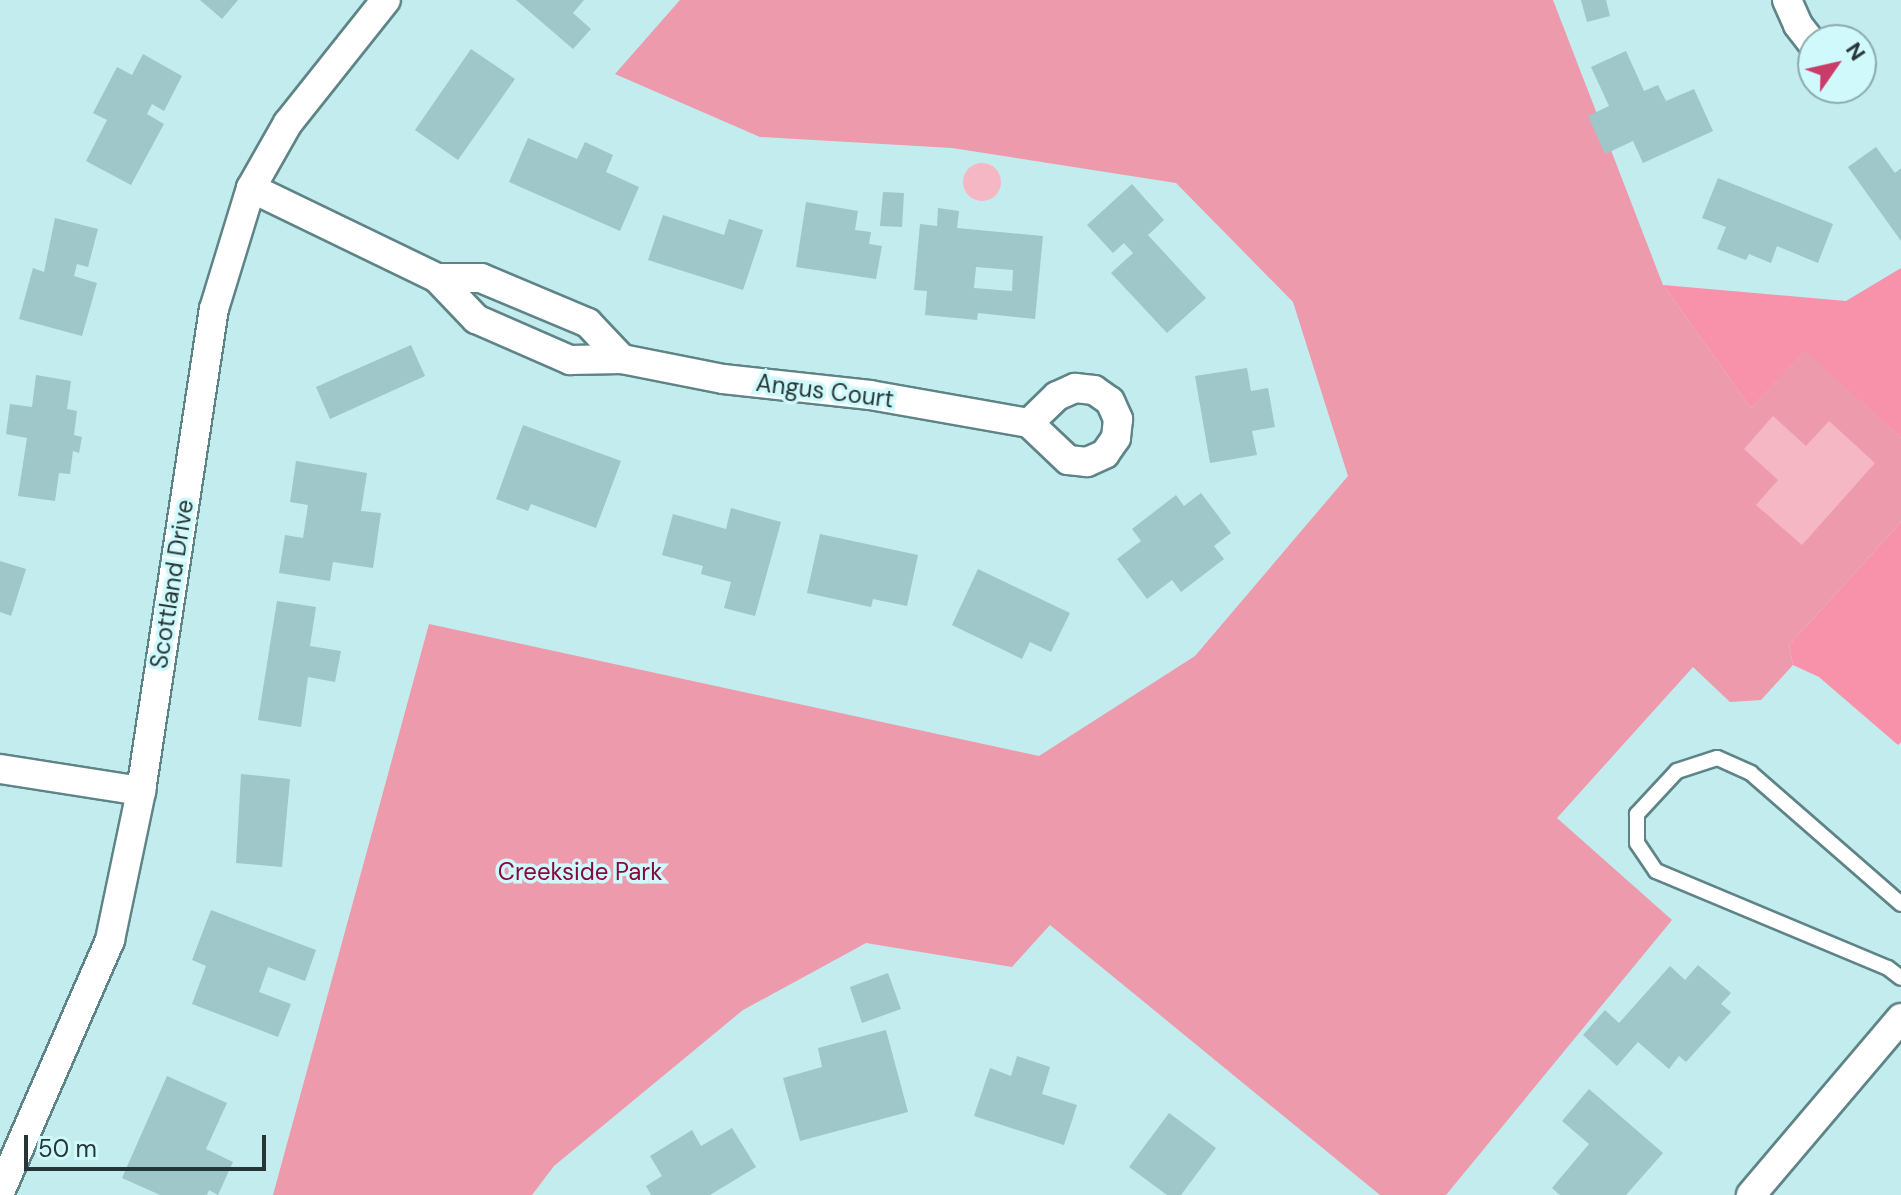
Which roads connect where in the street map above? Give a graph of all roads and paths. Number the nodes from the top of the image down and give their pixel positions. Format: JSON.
{"nodes":[{"id":1,"x":386,"y":0,"type":"edge"},
{"id":2,"x":1787,"y":0,"type":"edge"},
{"id":3,"x":1798,"y":24,"type":"edge"},
{"id":4,"x":251,"y":188,"type":"junction"},
{"id":5,"x":437,"y":278,"type":"junction"},
{"id":6,"x":622,"y":359,"type":"junction"},
{"id":7,"x":1029,"y":423,"type":"dead end"},
{"id":8,"x":0,"y":769,"type":"edge"},
{"id":9,"x":141,"y":791,"type":"junction"},
{"id":10,"x":1901,"y":904,"type":"edge"},
{"id":11,"x":1901,"y":978,"type":"edge"},
{"id":12,"x":1901,"y":1018,"type":"edge"},
{"id":13,"x":0,"y":1192,"type":"edge"},
{"id":14,"x":1751,"y":1195,"type":"edge"}],
"edges":[{"from":1,"to":4,"type":"street","name":"Scottland Drive"},
{"from":2,"to":3,"type":"street"},
{"from":4,"to":5,"type":"street","name":"Angus Court"},
{"from":4,"to":9,"type":"street","name":"Scottland Drive"},
{"from":5,"to":6,"type":"street","name":"Angus Court"},
{"from":5,"to":6,"type":"street","name":"Angus Court"},
{"from":6,"to":7,"type":"street","name":"Angus Court"},
{"from":8,"to":9,"type":"street"},
{"from":9,"to":13,"type":"street","name":"Scottland Drive"},
{"from":10,"to":11,"type":"lane"},
{"from":12,"to":14,"type":"street"}]}
